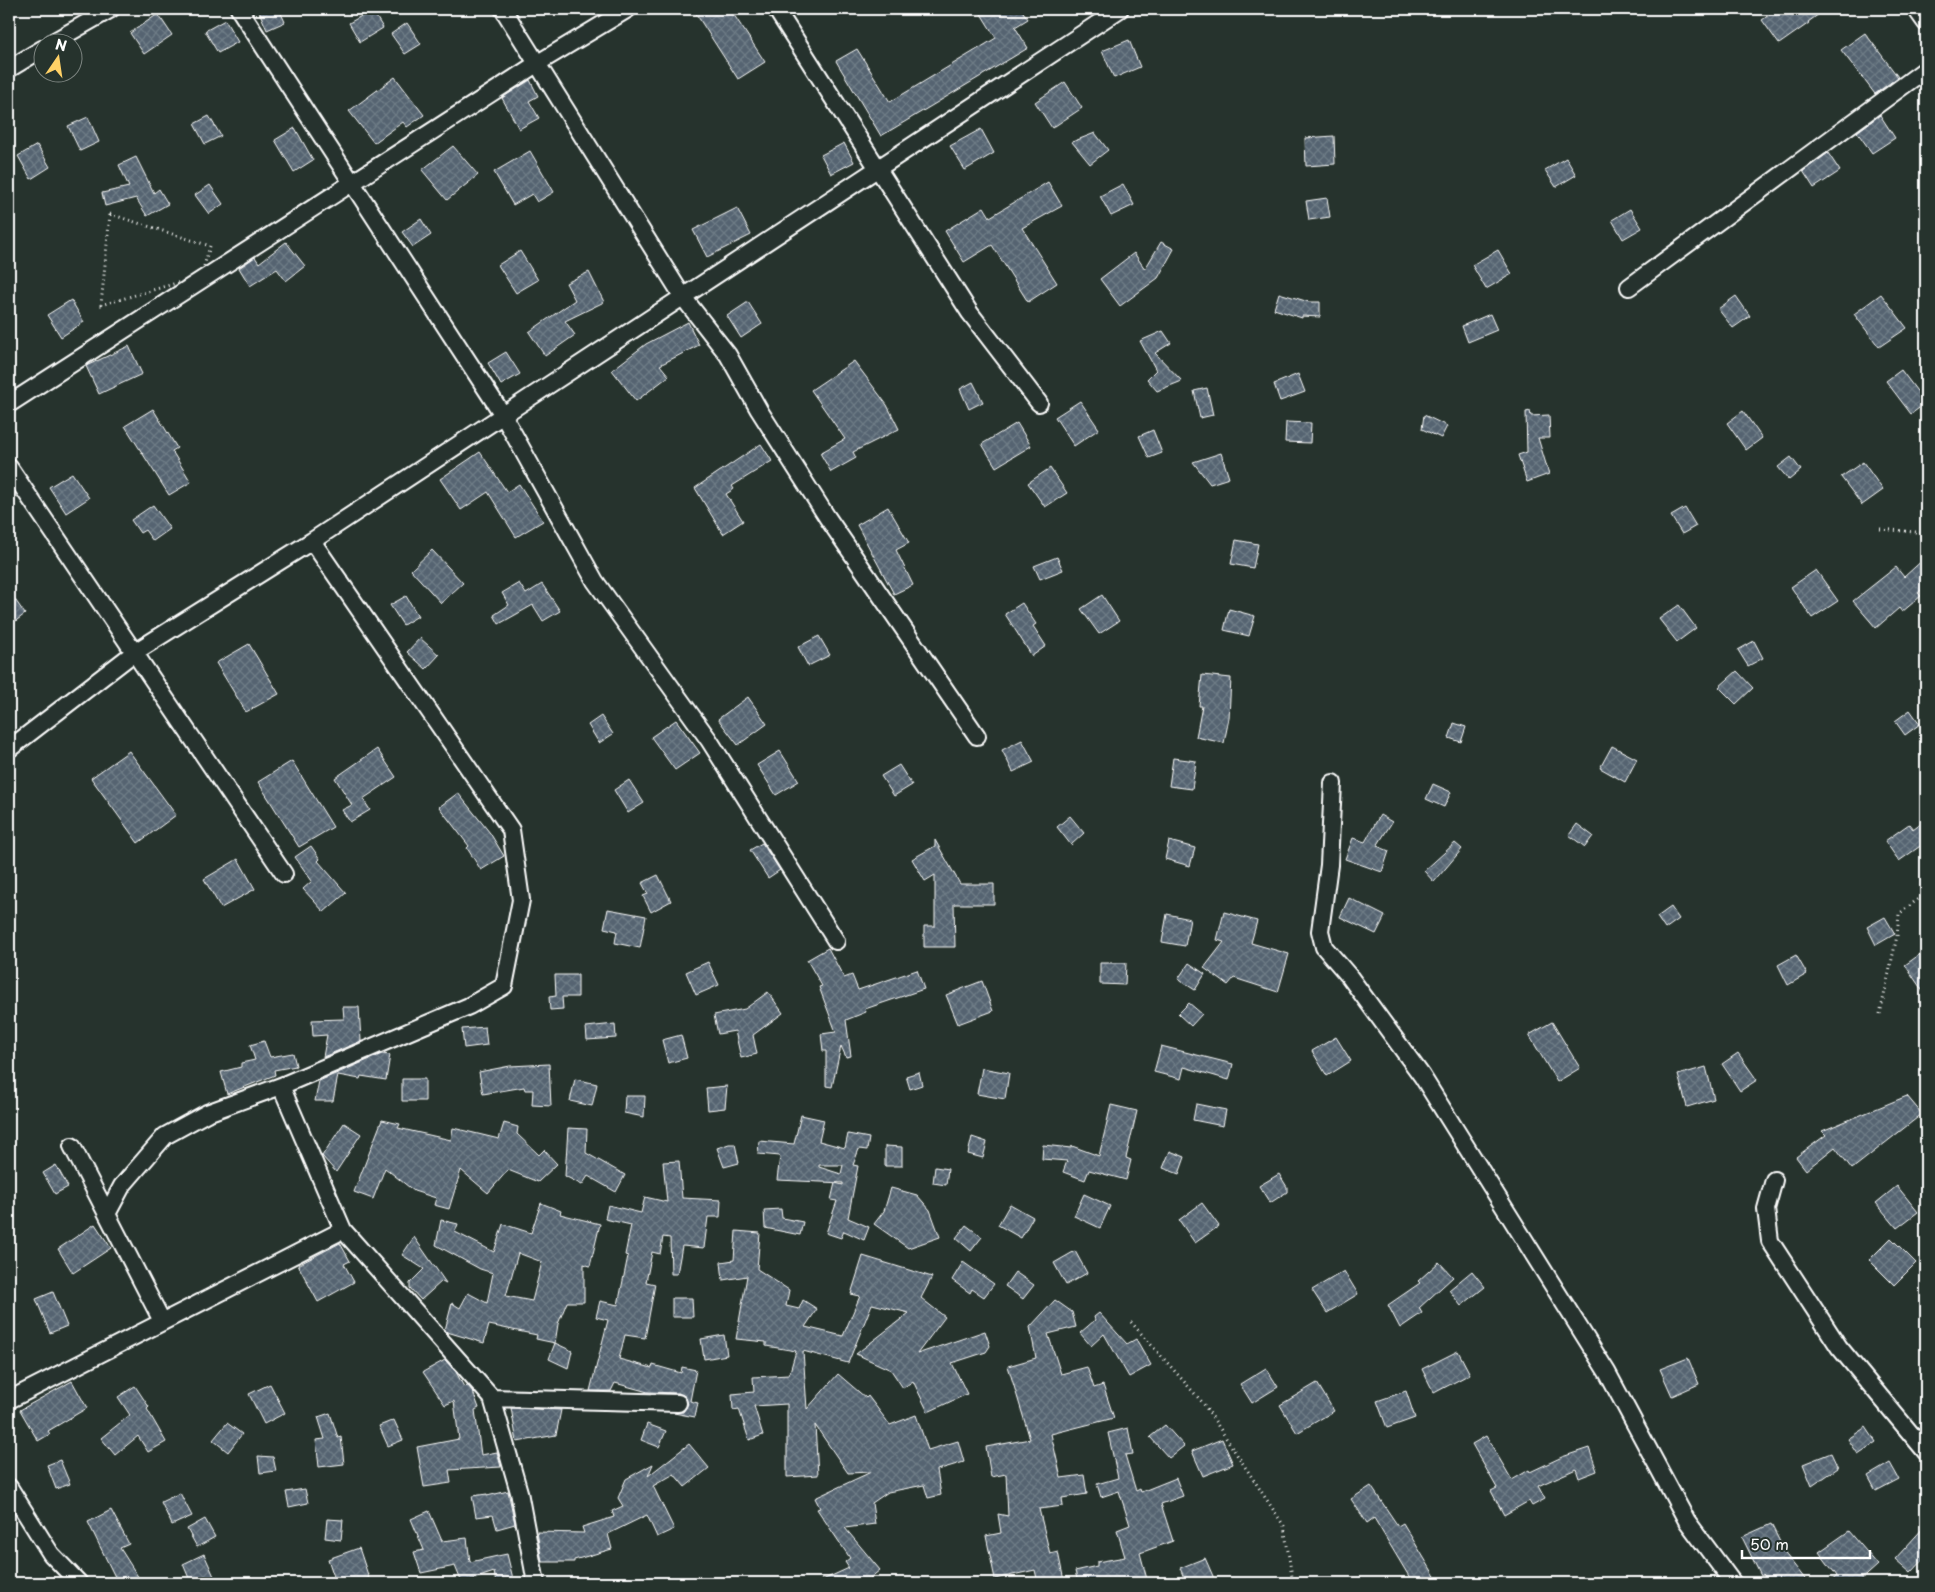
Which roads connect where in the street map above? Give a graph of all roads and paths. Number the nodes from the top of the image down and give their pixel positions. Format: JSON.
{"nodes":[{"id":1,"x":110,"y":9,"type":"edge"},
{"id":2,"x":239,"y":9,"type":"edge"},
{"id":3,"x":503,"y":9,"type":"edge"},
{"id":4,"x":628,"y":9,"type":"edge"},
{"id":5,"x":776,"y":9,"type":"edge"},
{"id":6,"x":1120,"y":9,"type":"edge"},
{"id":7,"x":1916,"y":9,"type":"edge"},
{"id":8,"x":1926,"y":24,"type":"edge"},
{"id":9,"x":70,"y":32,"type":"edge"},
{"id":10,"x":32,"y":55,"type":"edge"},
{"id":11,"x":538,"y":63,"type":"junction"},
{"id":12,"x":9,"y":69,"type":"edge"},
{"id":13,"x":1926,"y":69,"type":"edge"},
{"id":14,"x":878,"y":168,"type":"junction"},
{"id":15,"x":351,"y":183,"type":"junction"},
{"id":16,"x":1629,"y":287,"type":"dead end"},
{"id":17,"x":683,"y":297,"type":"junction"},
{"id":18,"x":102,"y":305,"type":"joint"},
{"id":19,"x":1040,"y":403,"type":"dead end"},
{"id":20,"x":9,"y":404,"type":"edge"},
{"id":21,"x":503,"y":415,"type":"junction"},
{"id":22,"x":9,"y":468,"type":"edge"},
{"id":23,"x":1880,"y":529,"type":"dead end"},
{"id":24,"x":1926,"y":533,"type":"edge"},
{"id":25,"x":312,"y":541,"type":"junction"},
{"id":26,"x":134,"y":652,"type":"junction"},
{"id":27,"x":977,"y":736,"type":"dead end"},
{"id":28,"x":9,"y":749,"type":"edge"},
{"id":29,"x":1333,"y":783,"type":"dead end"},
{"id":30,"x":284,"y":874,"type":"dead end"},
{"id":31,"x":1926,"y":893,"type":"edge"},
{"id":32,"x":836,"y":942,"type":"dead end"},
{"id":33,"x":1880,"y":1014,"type":"dead end"},
{"id":34,"x":281,"y":1086,"type":"junction"},
{"id":35,"x":72,"y":1146,"type":"dead end"},
{"id":36,"x":1774,"y":1180,"type":"dead end"},
{"id":37,"x":107,"y":1214,"type":"junction"},
{"id":38,"x":343,"y":1230,"type":"junction"},
{"id":39,"x":162,"y":1321,"type":"junction"},
{"id":40,"x":1131,"y":1322,"type":"dead end"},
{"id":41,"x":492,"y":1398,"type":"junction"},
{"id":42,"x":9,"y":1400,"type":"edge"},
{"id":43,"x":678,"y":1403,"type":"dead end"},
{"id":44,"x":1926,"y":1452,"type":"edge"},
{"id":45,"x":9,"y":1487,"type":"edge"},
{"id":46,"x":79,"y":1583,"type":"edge"},
{"id":47,"x":536,"y":1583,"type":"edge"},
{"id":48,"x":1293,"y":1583,"type":"edge"},
{"id":49,"x":1734,"y":1583,"type":"edge"}],
"edges":[{"from":1,"to":9,"type":"street"},
{"from":2,"to":15,"type":"street"},
{"from":3,"to":11,"type":"street"},
{"from":4,"to":11,"type":"street"},
{"from":5,"to":14,"type":"street"},
{"from":6,"to":14,"type":"street"},
{"from":7,"to":8,"type":"street"},
{"from":10,"to":12,"type":"street"},
{"from":11,"to":15,"type":"street"},
{"from":11,"to":17,"type":"street"},
{"from":13,"to":16,"type":"street"},
{"from":14,"to":17,"type":"street"},
{"from":14,"to":19,"type":"street"},
{"from":15,"to":20,"type":"street"},
{"from":15,"to":21,"type":"street"},
{"from":17,"to":21,"type":"street"},
{"from":17,"to":27,"type":"street"},
{"from":18,"to":18,"type":"path"},
{"from":21,"to":25,"type":"street"},
{"from":21,"to":32,"type":"street"},
{"from":22,"to":26,"type":"street"},
{"from":23,"to":24,"type":"path"},
{"from":25,"to":26,"type":"street"},
{"from":25,"to":34,"type":"street"},
{"from":26,"to":28,"type":"street"},
{"from":26,"to":30,"type":"street"},
{"from":29,"to":49,"type":"street"},
{"from":31,"to":33,"type":"path"},
{"from":34,"to":37,"type":"street"},
{"from":34,"to":38,"type":"street"},
{"from":35,"to":37,"type":"street"},
{"from":36,"to":44,"type":"street"},
{"from":37,"to":39,"type":"street"},
{"from":38,"to":39,"type":"street"},
{"from":38,"to":41,"type":"street"},
{"from":39,"to":42,"type":"street"},
{"from":40,"to":48,"type":"path"},
{"from":41,"to":43,"type":"street"},
{"from":41,"to":47,"type":"street"},
{"from":45,"to":46,"type":"street"}]}
